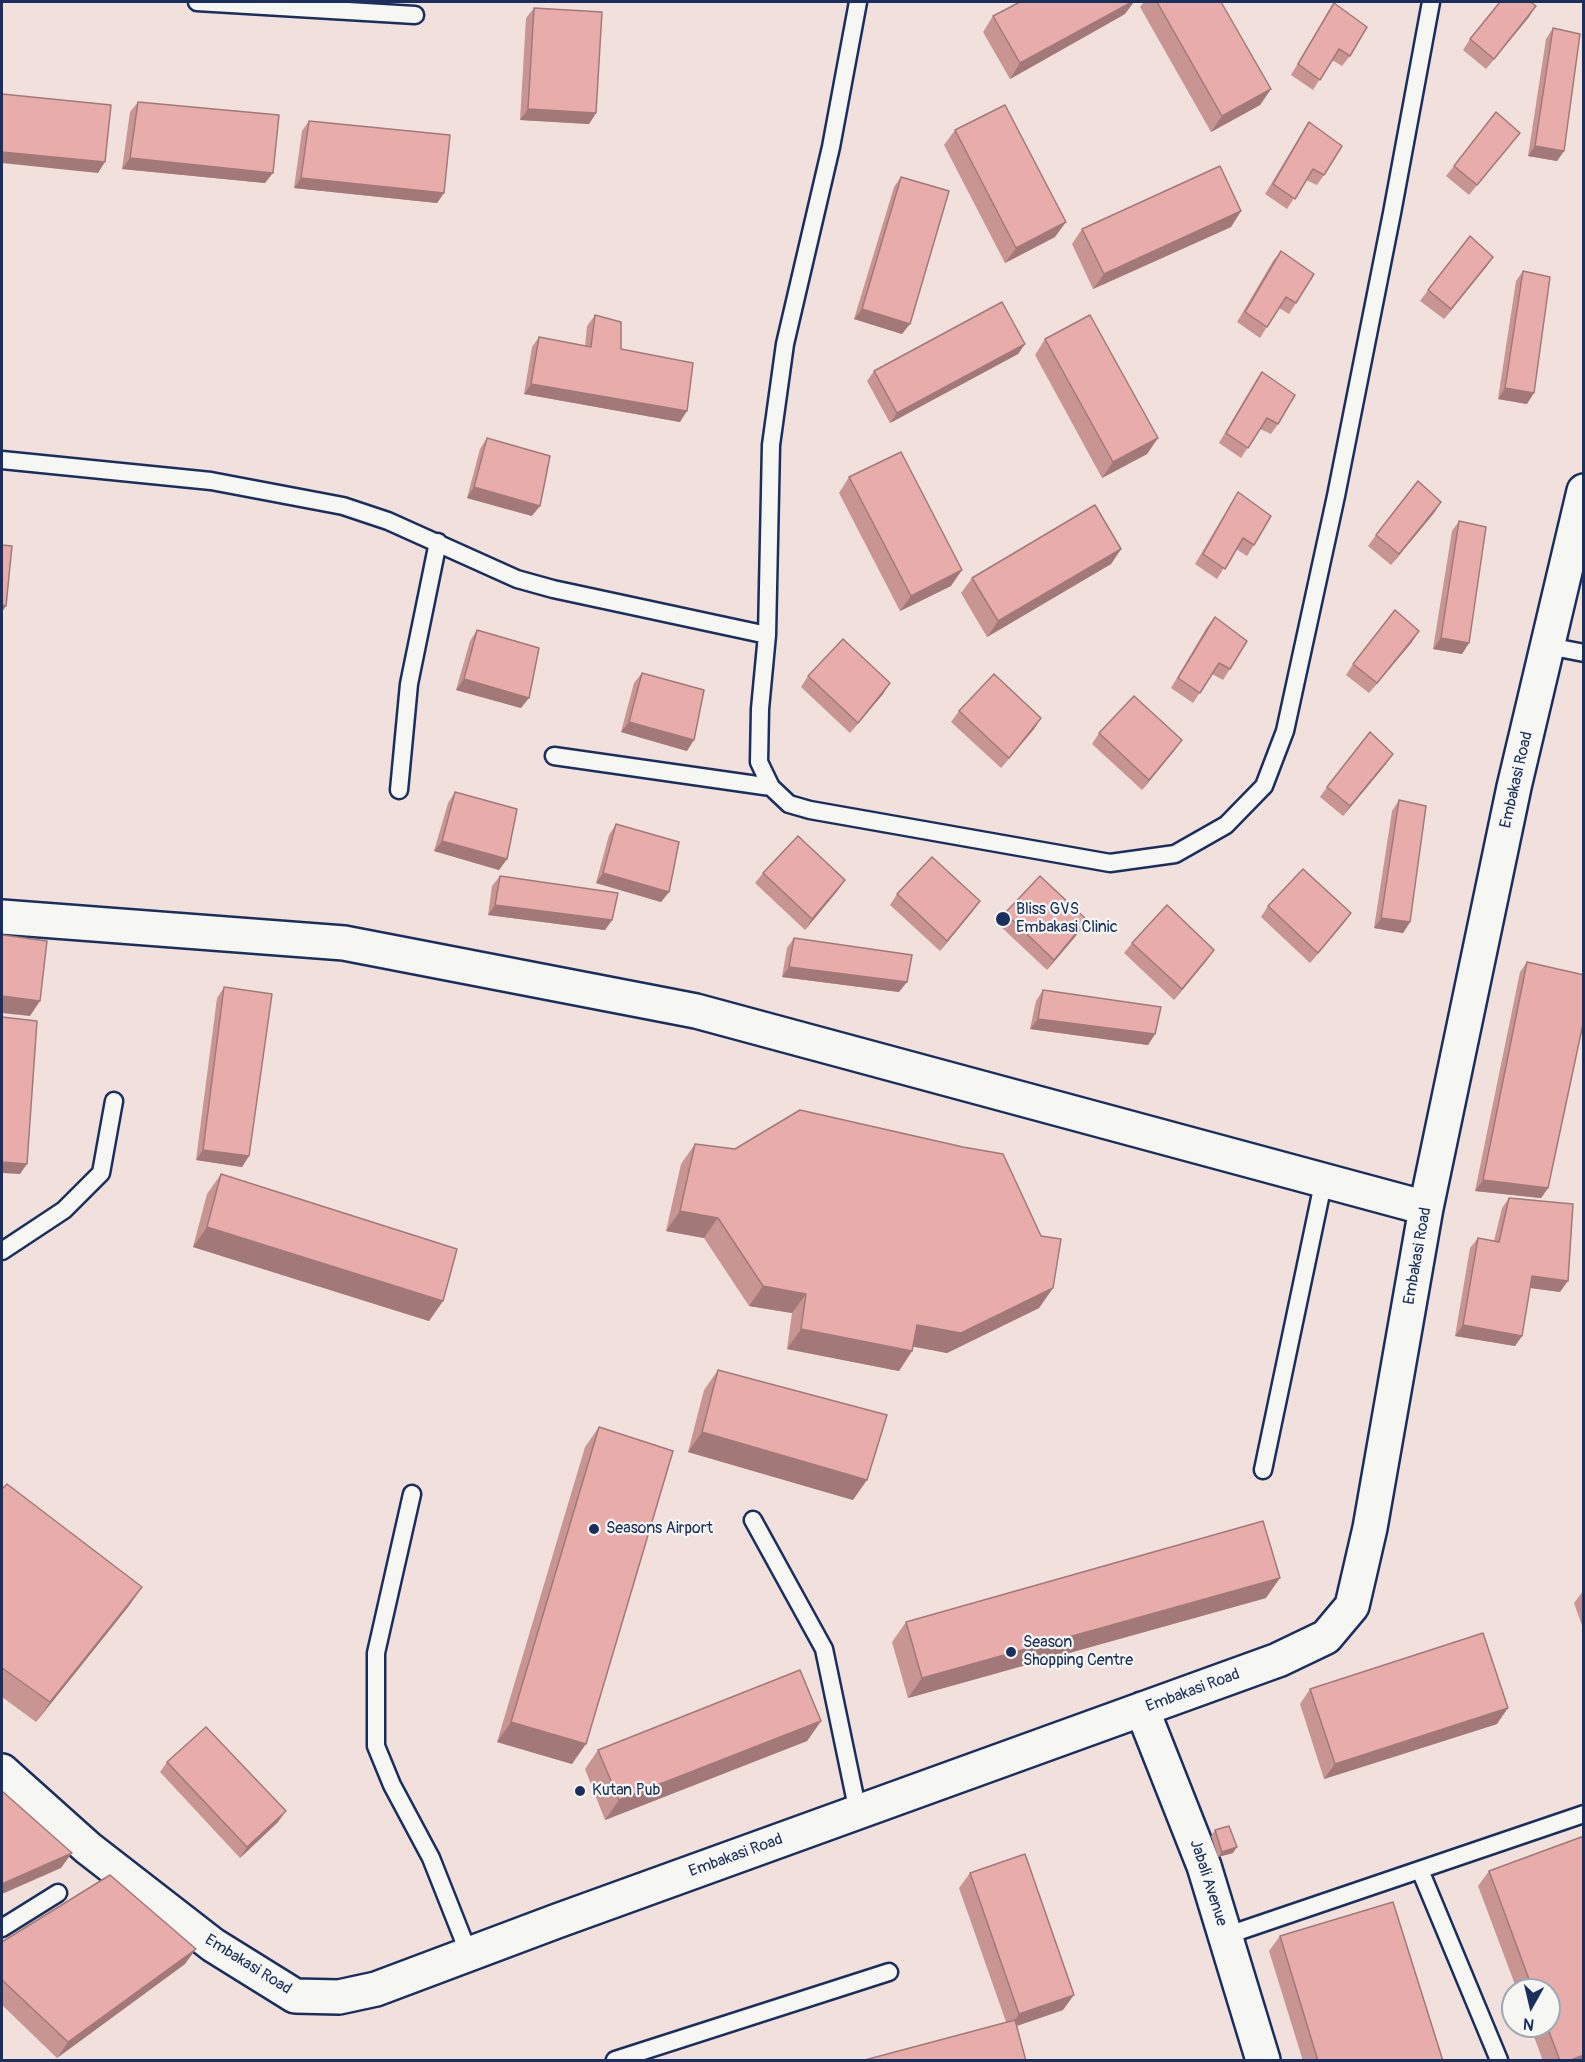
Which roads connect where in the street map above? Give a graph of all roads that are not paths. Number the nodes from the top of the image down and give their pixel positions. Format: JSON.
{"nodes":[{"id":1,"x":197,"y":2,"type":"edge"},
{"id":2,"x":858,"y":2,"type":"edge"},
{"id":3,"x":1431,"y":2,"type":"edge"},
{"id":4,"x":415,"y":15,"type":"dead end"},
{"id":5,"x":2,"y":460,"type":"edge"},
{"id":6,"x":1584,"y":491,"type":"edge"},
{"id":7,"x":438,"y":542,"type":"junction"},
{"id":8,"x":767,"y":635,"type":"junction"},
{"id":9,"x":1548,"y":646,"type":"junction"},
{"id":10,"x":1584,"y":653,"type":"edge"},
{"id":11,"x":554,"y":756,"type":"dead end"},
{"id":12,"x":771,"y":787,"type":"junction"},
{"id":13,"x":399,"y":790,"type":"dead end"},
{"id":14,"x":2,"y":917,"type":"edge"},
{"id":15,"x":114,"y":1101,"type":"dead end"},
{"id":16,"x":1324,"y":1179,"type":"junction"},
{"id":17,"x":1426,"y":1208,"type":"junction"},
{"id":18,"x":2,"y":1251,"type":"edge"},
{"id":19,"x":1263,"y":1470,"type":"dead end"},
{"id":20,"x":412,"y":1494,"type":"dead end"},
{"id":21,"x":753,"y":1520,"type":"dead end"},
{"id":22,"x":1142,"y":1709,"type":"junction"},
{"id":23,"x":2,"y":1771,"type":"edge"},
{"id":24,"x":858,"y":1812,"type":"junction"},
{"id":25,"x":1584,"y":1814,"type":"edge"},
{"id":26,"x":1420,"y":1870,"type":"junction"},
{"id":27,"x":58,"y":1893,"type":"dead end"},
{"id":28,"x":2,"y":1928,"type":"edge"},
{"id":29,"x":1226,"y":1936,"type":"junction"},
{"id":30,"x":469,"y":1954,"type":"junction"},
{"id":31,"x":889,"y":1972,"type":"dead end"},
{"id":32,"x":615,"y":2061,"type":"edge"},
{"id":33,"x":1263,"y":2061,"type":"edge"},
{"id":34,"x":1498,"y":2061,"type":"edge"}],
"edges":[{"from":1,"to":4,"type":"lane"},
{"from":2,"to":8,"type":"lane"},
{"from":3,"to":12,"type":"lane"},
{"from":5,"to":7,"type":"lane"},
{"from":6,"to":9,"type":"street","name":"Embakasi Road"},
{"from":7,"to":8,"type":"lane"},
{"from":7,"to":13,"type":"lane"},
{"from":8,"to":12,"type":"lane"},
{"from":9,"to":10,"type":"lane"},
{"from":9,"to":17,"type":"street","name":"Embakasi Road"},
{"from":11,"to":12,"type":"lane"},
{"from":14,"to":16,"type":"street"},
{"from":15,"to":18,"type":"lane"},
{"from":16,"to":17,"type":"street"},
{"from":16,"to":19,"type":"lane"},
{"from":17,"to":22,"type":"street","name":"Embakasi Road"},
{"from":20,"to":30,"type":"lane"},
{"from":21,"to":24,"type":"lane"},
{"from":22,"to":24,"type":"street","name":"Embakasi Road"},
{"from":22,"to":29,"type":"street","name":"Jabali Avenue"},
{"from":23,"to":30,"type":"street","name":"Embakasi Road"},
{"from":24,"to":30,"type":"street","name":"Embakasi Road"},
{"from":25,"to":26,"type":"lane"},
{"from":26,"to":29,"type":"lane"},
{"from":26,"to":34,"type":"lane"},
{"from":27,"to":28,"type":"lane"},
{"from":29,"to":33,"type":"street","name":"Jabali Avenue"},
{"from":31,"to":32,"type":"lane"}]}
